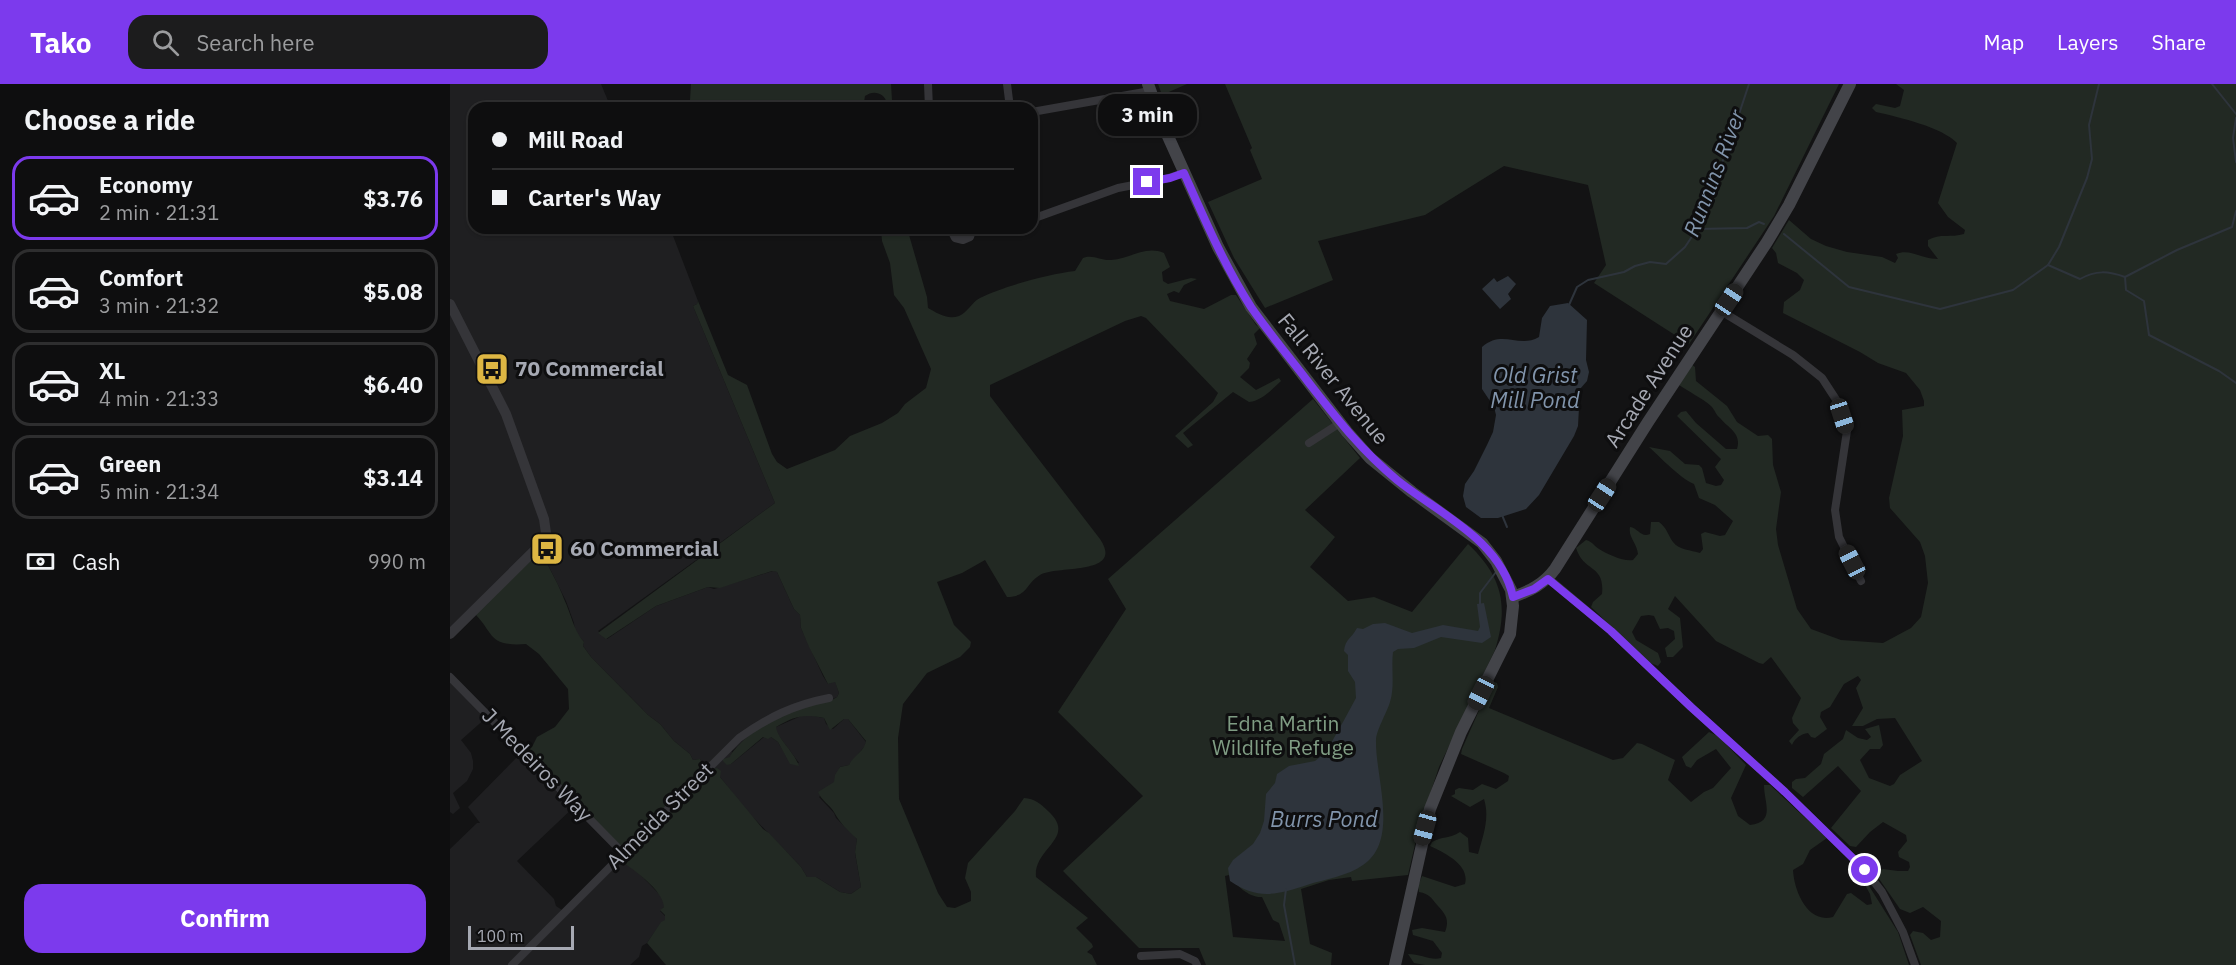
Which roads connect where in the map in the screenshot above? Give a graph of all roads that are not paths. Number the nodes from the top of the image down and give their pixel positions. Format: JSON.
{"nodes":[{"id":1,"x":928,"y":84,"type":"edge"},
{"id":2,"x":1007,"y":84,"type":"edge"},
{"id":3,"x":1850,"y":84,"type":"edge"},
{"id":4,"x":1149,"y":88,"type":"edge"},
{"id":5,"x":929,"y":102,"type":"edge"},
{"id":6,"x":1009,"y":102,"type":"edge"},
{"id":7,"x":1038,"y":111,"type":"edge"},
{"id":8,"x":1184,"y":173,"type":"junction"},
{"id":9,"x":1038,"y":217,"type":"edge"},
{"id":10,"x":952,"y":234,"type":"edge"},
{"id":11,"x":971,"y":234,"type":"edge"},
{"id":12,"x":450,"y":304,"type":"edge"},
{"id":13,"x":1721,"y":311,"type":"junction"},
{"id":14,"x":1340,"y":423,"type":"junction"},
{"id":15,"x":1309,"y":443,"type":"dead end"},
{"id":16,"x":1548,"y":579,"type":"junction"},
{"id":17,"x":1861,"y":581,"type":"dead end"},
{"id":18,"x":1513,"y":597,"type":"junction"},
{"id":19,"x":450,"y":634,"type":"edge"},
{"id":20,"x":450,"y":677,"type":"edge"},
{"id":21,"x":829,"y":698,"type":"dead end"},
{"id":22,"x":623,"y":853,"type":"junction"},
{"id":23,"x":1141,"y":956,"type":"dead end"},
{"id":24,"x":512,"y":965,"type":"edge"},
{"id":25,"x":1197,"y":965,"type":"edge"},
{"id":26,"x":1395,"y":965,"type":"edge"},
{"id":27,"x":1915,"y":965,"type":"edge"}],
"edges":[{"from":1,"to":5,"type":"street"},
{"from":2,"to":6,"type":"street"},
{"from":3,"to":13,"type":"main road","name":"Arcade Avenue"},
{"from":4,"to":7,"type":"street"},
{"from":4,"to":8,"type":"main road","name":"Fall River Avenue"},
{"from":8,"to":9,"type":"street"},
{"from":8,"to":14,"type":"main road","name":"Fall River Avenue"},
{"from":10,"to":11,"type":"street"},
{"from":12,"to":19,"type":"street"},
{"from":13,"to":16,"type":"main road","name":"Arcade Avenue"},
{"from":13,"to":17,"type":"street"},
{"from":14,"to":15,"type":"street"},
{"from":14,"to":18,"type":"main road","name":"Fall River Avenue"},
{"from":16,"to":18,"type":"main road","name":"Arcade Avenue"},
{"from":16,"to":27,"type":"street"},
{"from":18,"to":26,"type":"main road","name":"Fall River Avenue"},
{"from":20,"to":22,"type":"street","name":"J Medeiros Way"},
{"from":21,"to":22,"type":"street","name":"Almeida Street"},
{"from":22,"to":24,"type":"street","name":"Almeida Street"},
{"from":23,"to":25,"type":"street"}]}
